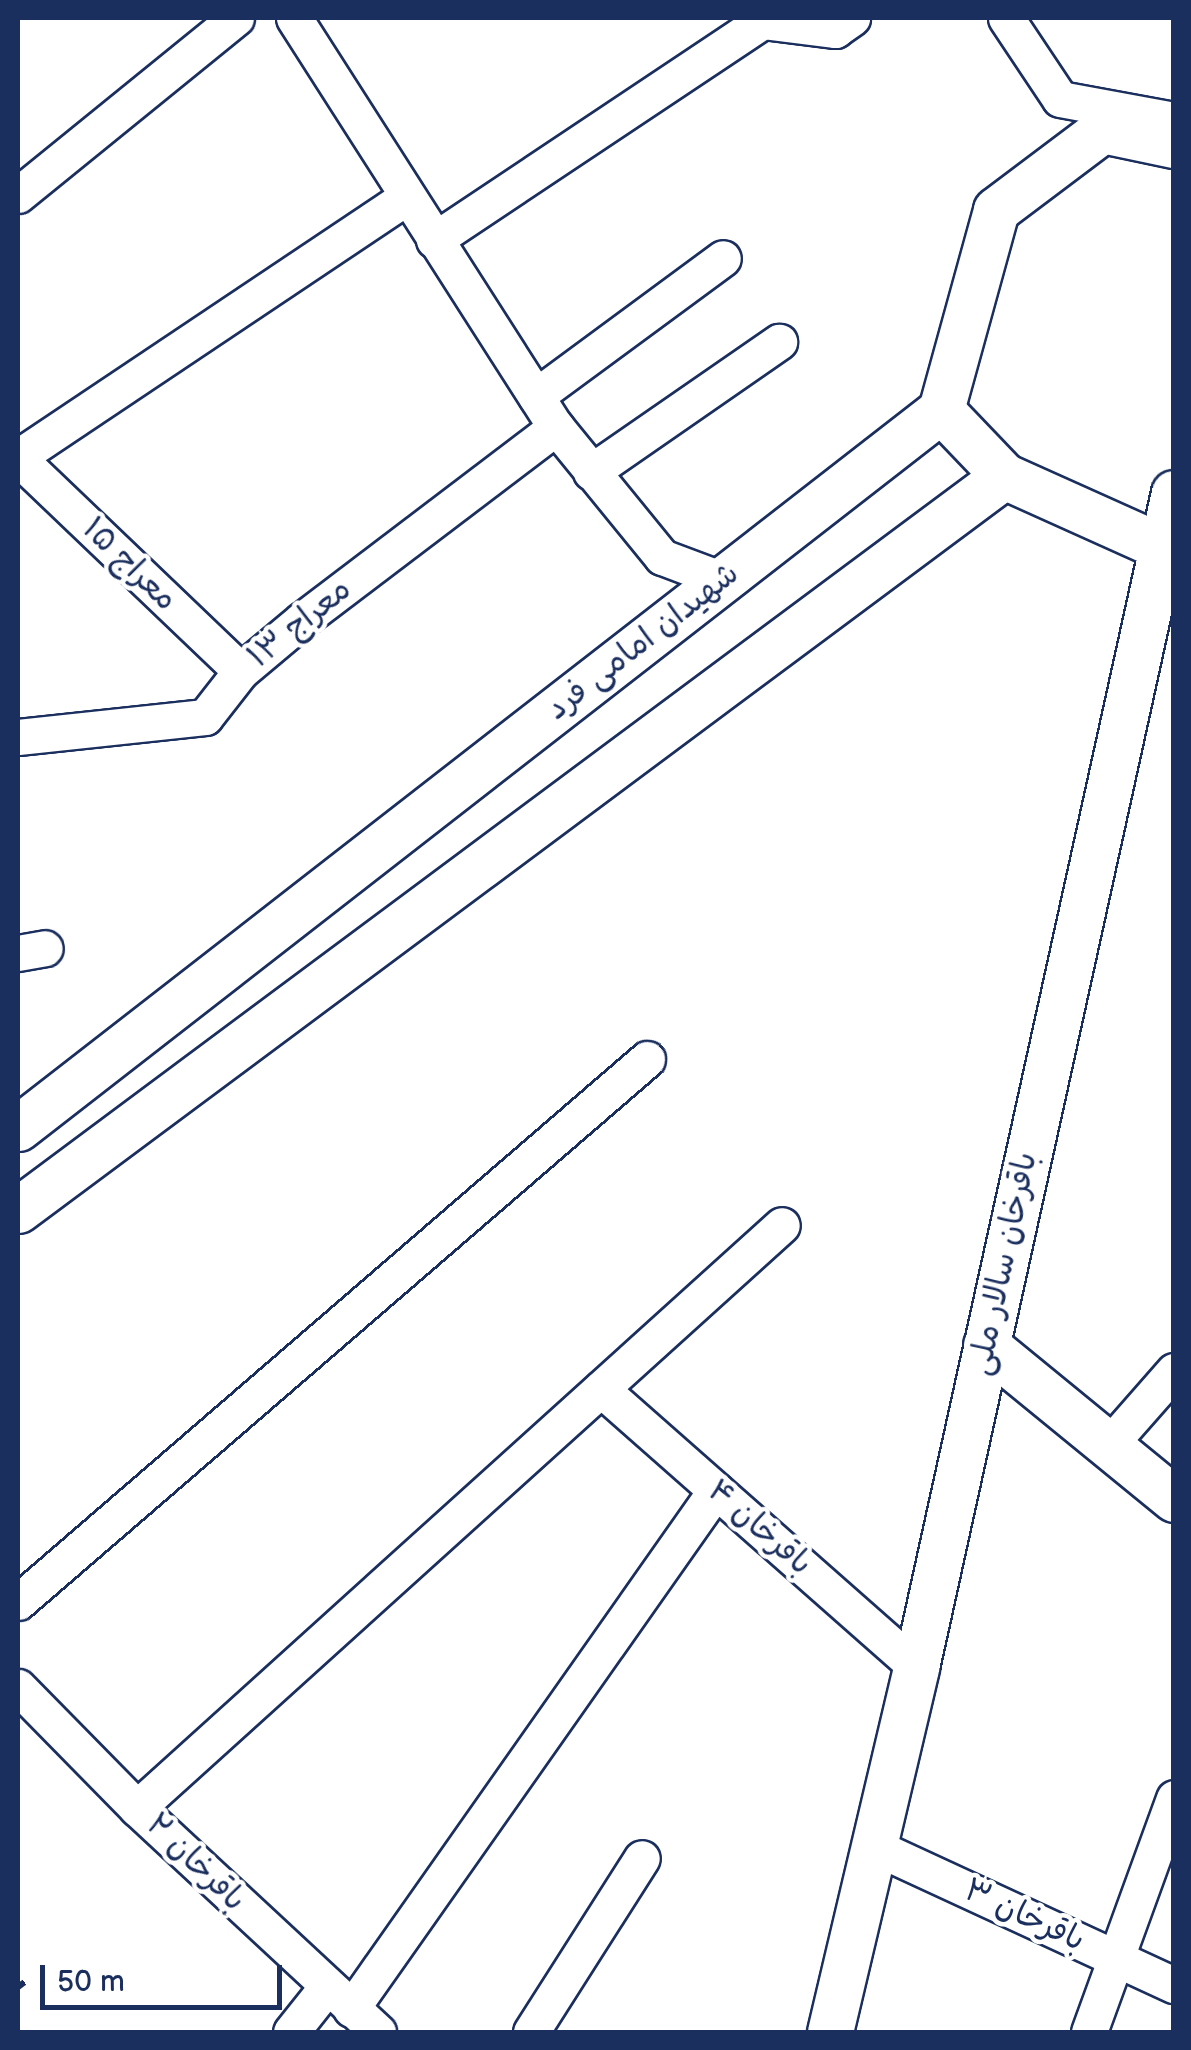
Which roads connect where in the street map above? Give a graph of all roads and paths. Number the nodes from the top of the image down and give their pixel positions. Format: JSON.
{"nodes":[{"id":1,"x":236,"y":18,"type":"edge"},
{"id":2,"x":294,"y":18,"type":"edge"},
{"id":3,"x":852,"y":18,"type":"edge"},
{"id":4,"x":1006,"y":18,"type":"edge"},
{"id":5,"x":1174,"y":120,"type":"edge"},
{"id":6,"x":1174,"y":145,"type":"edge"},
{"id":7,"x":18,"y":195,"type":"edge"},
{"id":8,"x":407,"y":197,"type":"junction"},
{"id":9,"x":434,"y":240,"type":"junction"},
{"id":10,"x":723,"y":258,"type":"dead end"},
{"id":11,"x":780,"y":342,"type":"dead end"},
{"id":12,"x":536,"y":396,"type":"junction"},
{"id":13,"x":942,"y":410,"type":"junction"},
{"id":14,"x":556,"y":427,"type":"junction"},
{"id":15,"x":18,"y":457,"type":"edge"},
{"id":16,"x":591,"y":472,"type":"junction"},
{"id":17,"x":1004,"y":476,"type":"junction"},
{"id":18,"x":1174,"y":494,"type":"edge"},
{"id":19,"x":1168,"y":549,"type":"edge"},
{"id":20,"x":662,"y":557,"type":"junction"},
{"id":21,"x":723,"y":580,"type":"junction"},
{"id":22,"x":668,"y":623,"type":"junction"},
{"id":23,"x":241,"y":671,"type":"junction"},
{"id":24,"x":18,"y":737,"type":"edge"},
{"id":25,"x":647,"y":1059,"type":"dead end"},
{"id":26,"x":18,"y":1128,"type":"edge"},
{"id":27,"x":18,"y":1210,"type":"edge"},
{"id":28,"x":782,"y":1226,"type":"dead end"},
{"id":29,"x":986,"y":1344,"type":"junction"},
{"id":30,"x":1174,"y":1370,"type":"edge"},
{"id":31,"x":601,"y":1389,"type":"junction"},
{"id":32,"x":1108,"y":1446,"type":"junction"},
{"id":33,"x":716,"y":1490,"type":"junction"},
{"id":34,"x":1174,"y":1499,"type":"edge"},
{"id":35,"x":18,"y":1602,"type":"edge"},
{"id":36,"x":916,"y":1667,"type":"junction"},
{"id":37,"x":18,"y":1686,"type":"edge"},
{"id":38,"x":1174,"y":1798,"type":"edge"},
{"id":39,"x":137,"y":1808,"type":"junction"},
{"id":40,"x":875,"y":1847,"type":"junction"},
{"id":41,"x":642,"y":1858,"type":"dead end"},
{"id":42,"x":1114,"y":1958,"type":"junction"},
{"id":43,"x":26,"y":1980,"type":"dead end"},
{"id":44,"x":1174,"y":1985,"type":"edge"},
{"id":45,"x":18,"y":1987,"type":"edge"},
{"id":46,"x":338,"y":1999,"type":"junction"},
{"id":47,"x":291,"y":2032,"type":"edge"},
{"id":48,"x":378,"y":2032,"type":"edge"},
{"id":49,"x":531,"y":2032,"type":"edge"},
{"id":50,"x":830,"y":2032,"type":"edge"},
{"id":51,"x":1089,"y":2032,"type":"edge"}],
"edges":[{"from":1,"to":7,"type":"street"},
{"from":2,"to":8,"type":"street"},
{"from":3,"to":9,"type":"street"},
{"from":4,"to":5,"type":"street"},
{"from":6,"to":13,"type":"street"},
{"from":8,"to":9,"type":"street"},
{"from":8,"to":15,"type":"street"},
{"from":9,"to":12,"type":"street"},
{"from":10,"to":12,"type":"street"},
{"from":11,"to":16,"type":"street"},
{"from":12,"to":14,"type":"street"},
{"from":13,"to":17,"type":"street"},
{"from":13,"to":21,"type":"street","name":"شهیدان امامی فرد"},
{"from":14,"to":16,"type":"street"},
{"from":14,"to":23,"type":"street","name":"معراج ۱۳"},
{"from":15,"to":23,"type":"street","name":"معراج ۱۵"},
{"from":16,"to":20,"type":"street"},
{"from":17,"to":19,"type":"street"},
{"from":17,"to":27,"type":"street"},
{"from":18,"to":19,"type":"street","name":"باقرخان سالار ملی"},
{"from":19,"to":29,"type":"street","name":"باقرخان سالار ملی"},
{"from":20,"to":21,"type":"street"},
{"from":20,"to":22,"type":"street"},
{"from":21,"to":22,"type":"street","name":"شهیدان امامی فرد"},
{"from":22,"to":26,"type":"street","name":"شهیدان امامی فرد"},
{"from":23,"to":24,"type":"street","name":"معراج ۱۳"},
{"from":25,"to":35,"type":"street"},
{"from":28,"to":31,"type":"street"},
{"from":29,"to":32,"type":"street"},
{"from":29,"to":36,"type":"street","name":"باقرخان سالار ملی"},
{"from":30,"to":32,"type":"street"},
{"from":31,"to":33,"type":"street","name":"باقرخان ۴"},
{"from":31,"to":39,"type":"street"},
{"from":32,"to":34,"type":"street"},
{"from":33,"to":36,"type":"street","name":"باقرخان ۴"},
{"from":33,"to":46,"type":"street"},
{"from":36,"to":40,"type":"street","name":"باقرخان سالار ملی"},
{"from":37,"to":39,"type":"street","name":"باقرخان ۲"},
{"from":38,"to":42,"type":"street"},
{"from":39,"to":46,"type":"street","name":"باقرخان ۲"},
{"from":40,"to":42,"type":"street","name":"باقرخان ۳"},
{"from":40,"to":50,"type":"street","name":"باقرخان سالار ملی"},
{"from":41,"to":49,"type":"street"},
{"from":42,"to":44,"type":"street","name":"باقرخان ۳"},
{"from":42,"to":51,"type":"street"},
{"from":43,"to":45,"type":"path"},
{"from":46,"to":47,"type":"street"},
{"from":46,"to":48,"type":"street","name":"باقرخان ۲"}]}
